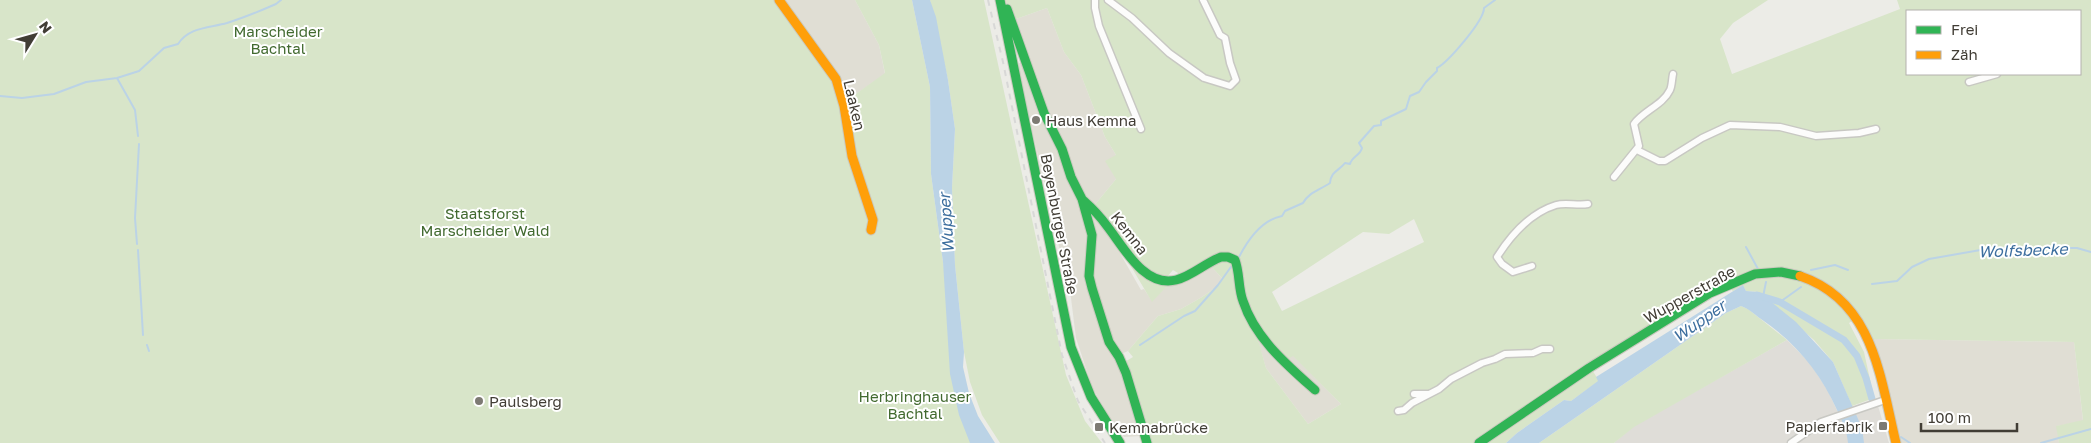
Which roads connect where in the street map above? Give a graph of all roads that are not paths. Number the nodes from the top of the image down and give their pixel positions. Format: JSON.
{"nodes":[{"id":1,"x":780,"y":0,"type":"edge"},
{"id":2,"x":1000,"y":0,"type":"edge"},
{"id":3,"x":1096,"y":0,"type":"edge"},
{"id":4,"x":1108,"y":0,"type":"edge"},
{"id":5,"x":1203,"y":0,"type":"edge"},
{"id":6,"x":1003,"y":10,"type":"junction"},
{"id":7,"x":1673,"y":74,"type":"dead end"},
{"id":8,"x":1994,"y":75,"type":"edge"},
{"id":9,"x":1969,"y":82,"type":"dead end"},
{"id":10,"x":1141,"y":129,"type":"dead end"},
{"id":11,"x":1876,"y":129,"type":"dead end"},
{"id":12,"x":1637,"y":150,"type":"junction"},
{"id":13,"x":1614,"y":177,"type":"dead end"},
{"id":14,"x":1082,"y":200,"type":"junction"},
{"id":15,"x":1588,"y":204,"type":"dead end"},
{"id":16,"x":871,"y":230,"type":"dead end"},
{"id":17,"x":1532,"y":266,"type":"dead end"},
{"id":18,"x":1550,"y":349,"type":"dead end"},
{"id":19,"x":1315,"y":390,"type":"dead end"},
{"id":20,"x":1414,"y":394,"type":"dead end"},
{"id":21,"x":1430,"y":394,"type":"junction"},
{"id":22,"x":1884,"y":400,"type":"junction"},
{"id":23,"x":1398,"y":411,"type":"dead end"},
{"id":24,"x":1120,"y":443,"type":"edge"},
{"id":25,"x":1147,"y":443,"type":"edge"},
{"id":26,"x":1479,"y":443,"type":"edge"},
{"id":27,"x":1790,"y":443,"type":"edge"},
{"id":28,"x":1896,"y":443,"type":"edge"}],
"edges":[{"from":1,"to":16,"type":"street","name":"Laaken"},
{"from":2,"to":6,"type":"street","name":"Beyenburger Straße"},
{"from":3,"to":10,"type":"street"},
{"from":4,"to":5,"type":"street"},
{"from":6,"to":14,"type":"street","name":"Kemna"},
{"from":6,"to":24,"type":"street","name":"Beyenburger Straße"},
{"from":7,"to":12,"type":"street"},
{"from":8,"to":9,"type":"street"},
{"from":11,"to":12,"type":"street"},
{"from":12,"to":13,"type":"street"},
{"from":14,"to":19,"type":"street","name":"Kemna"},
{"from":14,"to":25,"type":"street","name":"Kemna"},
{"from":15,"to":17,"type":"street"},
{"from":18,"to":21,"type":"street"},
{"from":20,"to":21,"type":"street"},
{"from":21,"to":23,"type":"street"},
{"from":22,"to":26,"type":"street","name":"Wupperstraße"},
{"from":22,"to":27,"type":"street"},
{"from":22,"to":28,"type":"street","name":"Wupperstraße"}]}
